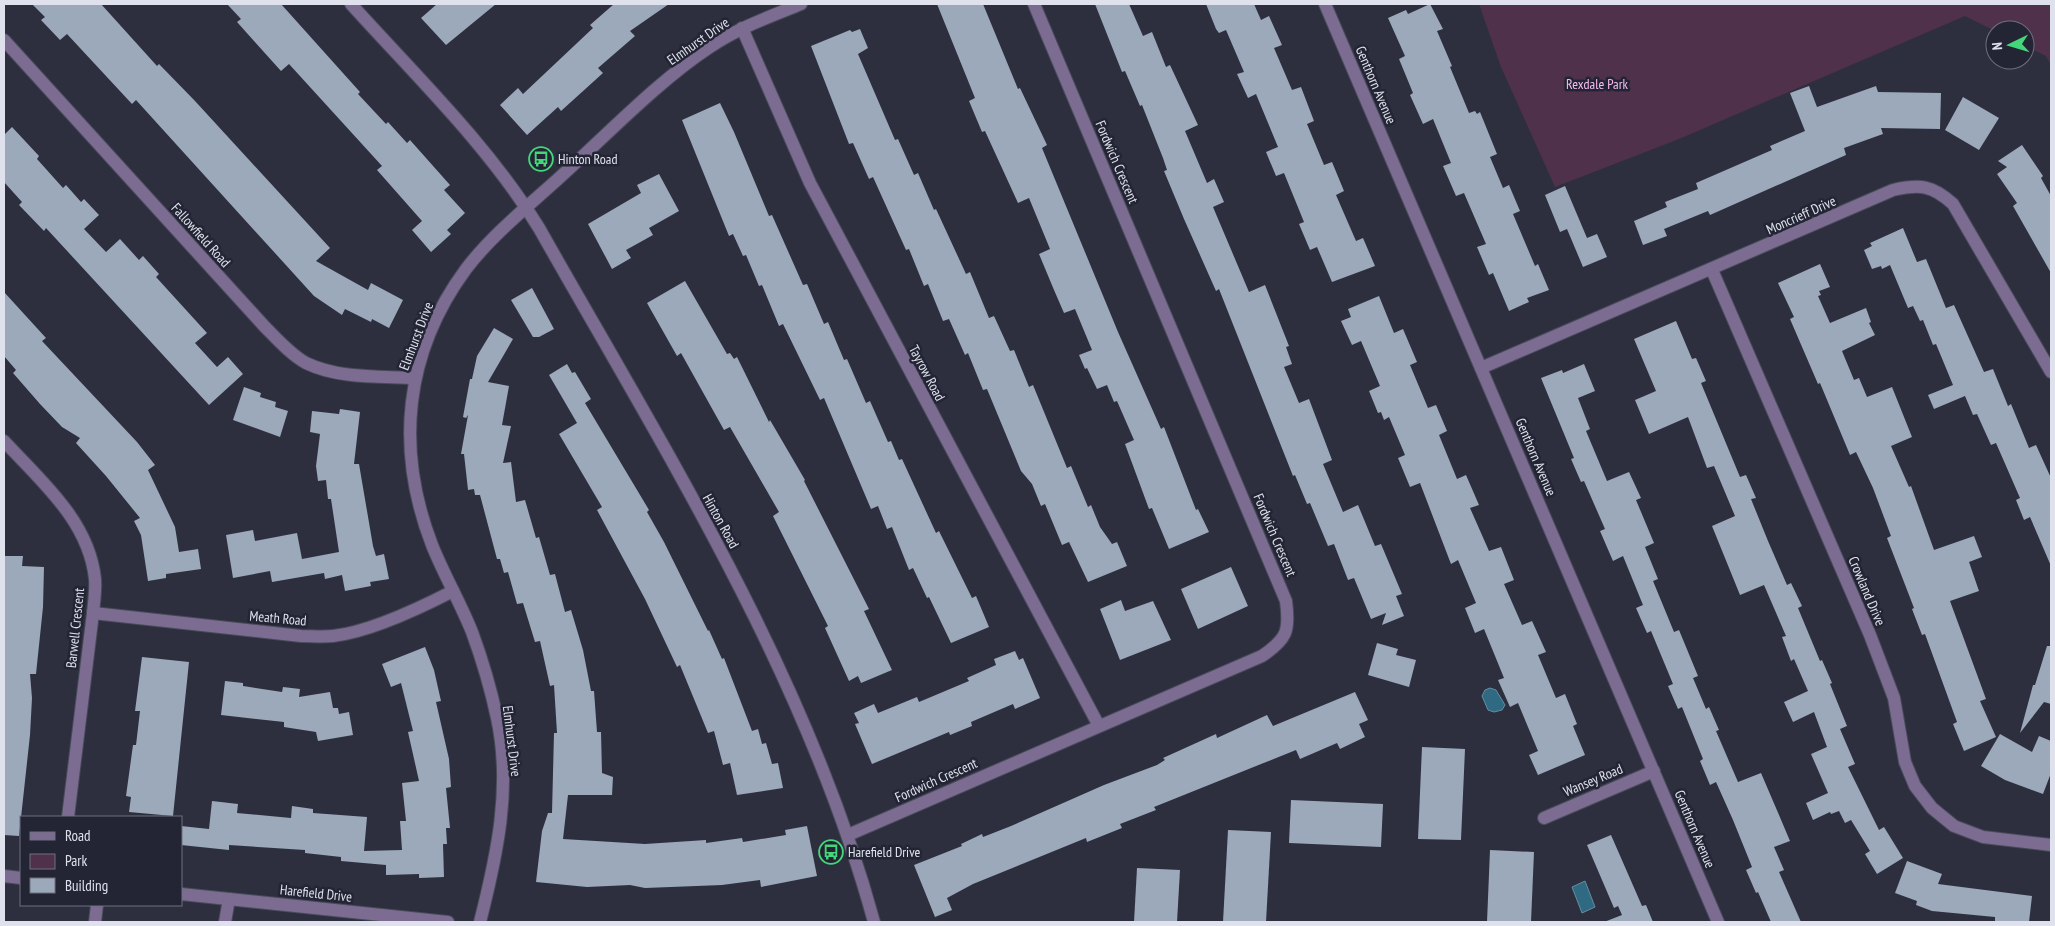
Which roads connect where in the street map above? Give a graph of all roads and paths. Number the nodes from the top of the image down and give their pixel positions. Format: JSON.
{"nodes":[{"id":1,"x":351,"y":4,"type":"edge"},
{"id":2,"x":801,"y":4,"type":"edge"},
{"id":3,"x":1034,"y":4,"type":"edge"},
{"id":4,"x":1325,"y":4,"type":"edge"},
{"id":5,"x":742,"y":28,"type":"junction"},
{"id":6,"x":4,"y":40,"type":"edge"},
{"id":7,"x":526,"y":207,"type":"junction"},
{"id":8,"x":1712,"y":270,"type":"junction"},
{"id":9,"x":1481,"y":368,"type":"junction"},
{"id":10,"x":2051,"y":372,"type":"edge"},
{"id":11,"x":414,"y":378,"type":"junction"},
{"id":12,"x":4,"y":441,"type":"edge"},
{"id":13,"x":453,"y":591,"type":"junction"},
{"id":14,"x":93,"y":613,"type":"junction"},
{"id":15,"x":1099,"y":726,"type":"junction"},
{"id":16,"x":1654,"y":771,"type":"junction"},
{"id":17,"x":68,"y":816,"type":"edge"},
{"id":18,"x":1544,"y":818,"type":"dead end"},
{"id":19,"x":848,"y":835,"type":"junction"},
{"id":20,"x":2051,"y":845,"type":"edge"},
{"id":21,"x":4,"y":876,"type":"edge"},
{"id":22,"x":20,"y":878,"type":"edge"},
{"id":23,"x":182,"y":894,"type":"edge"},
{"id":24,"x":229,"y":899,"type":"junction"},
{"id":25,"x":97,"y":906,"type":"edge"},
{"id":26,"x":95,"y":922,"type":"edge"},
{"id":27,"x":225,"y":922,"type":"edge"},
{"id":28,"x":448,"y":922,"type":"edge"},
{"id":29,"x":480,"y":922,"type":"edge"},
{"id":30,"x":871,"y":922,"type":"edge"},
{"id":31,"x":1718,"y":922,"type":"edge"}],
"edges":[{"from":1,"to":7,"type":"street","name":"Hinton Road"},
{"from":2,"to":5,"type":"street","name":"Elmhurst Drive"},
{"from":3,"to":15,"type":"street","name":"Fordwich Crescent"},
{"from":4,"to":9,"type":"street","name":"Genthorn Avenue"},
{"from":5,"to":7,"type":"street","name":"Elmhurst Drive"},
{"from":5,"to":15,"type":"street","name":"Tayrow Road"},
{"from":6,"to":11,"type":"street","name":"Fallowfield Road"},
{"from":7,"to":11,"type":"street","name":"Elmhurst Drive"},
{"from":7,"to":19,"type":"street","name":"Hinton Road"},
{"from":8,"to":9,"type":"street","name":"Moncrieff Drive"},
{"from":8,"to":10,"type":"street","name":"Moncrieff Drive"},
{"from":8,"to":20,"type":"street","name":"Crowland Drive"},
{"from":9,"to":16,"type":"street","name":"Genthorn Avenue"},
{"from":11,"to":13,"type":"street","name":"Elmhurst Drive"},
{"from":12,"to":14,"type":"street","name":"Barwell Crescent"},
{"from":13,"to":14,"type":"street","name":"Meath Road"},
{"from":13,"to":29,"type":"street","name":"Elmhurst Drive"},
{"from":14,"to":17,"type":"street","name":"Barwell Crescent"},
{"from":15,"to":19,"type":"street","name":"Fordwich Crescent"},
{"from":16,"to":18,"type":"street","name":"Wansey Road"},
{"from":16,"to":31,"type":"street","name":"Genthorn Avenue"},
{"from":19,"to":30,"type":"street","name":"Hinton Road"},
{"from":21,"to":22,"type":"street"},
{"from":23,"to":24,"type":"street","name":"Harefield Drive"},
{"from":24,"to":27,"type":"street"},
{"from":24,"to":28,"type":"street","name":"Harefield Drive"},
{"from":25,"to":26,"type":"street"}]}
